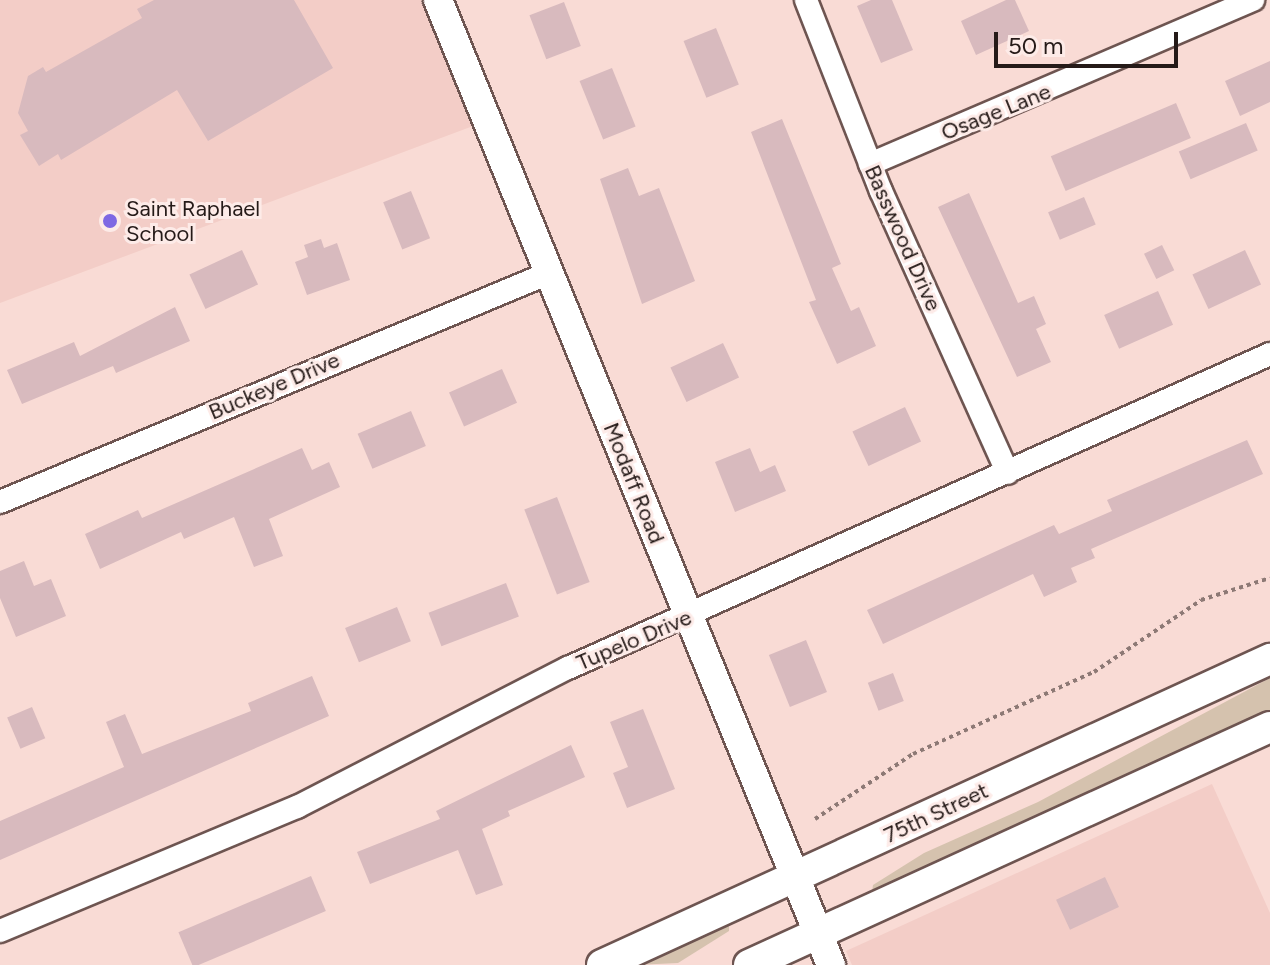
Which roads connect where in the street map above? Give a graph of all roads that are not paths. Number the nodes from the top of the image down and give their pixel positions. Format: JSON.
{"nodes":[{"id":1,"x":438,"y":0,"type":"edge"},
{"id":2,"x":806,"y":0,"type":"edge"},
{"id":3,"x":1253,"y":0,"type":"edge"},
{"id":4,"x":870,"y":164,"type":"junction"},
{"id":5,"x":549,"y":273,"type":"junction"},
{"id":6,"x":1270,"y":354,"type":"edge"},
{"id":7,"x":1008,"y":473,"type":"junction"},
{"id":8,"x":0,"y":502,"type":"edge"},
{"id":9,"x":688,"y":617,"type":"junction"},
{"id":10,"x":1270,"y":659,"type":"edge"},
{"id":11,"x":1270,"y":727,"type":"edge"},
{"id":12,"x":795,"y":877,"type":"junction"},
{"id":13,"x":0,"y":931,"type":"edge"},
{"id":14,"x":818,"y":933,"type":"junction"},
{"id":15,"x":602,"y":965,"type":"edge"},
{"id":16,"x":749,"y":965,"type":"edge"},
{"id":17,"x":831,"y":965,"type":"edge"}],
"edges":[{"from":1,"to":5,"type":"street","name":"Modaff Road"},
{"from":2,"to":4,"type":"street","name":"Basswood Drive"},
{"from":3,"to":4,"type":"street","name":"Osage Lane"},
{"from":4,"to":7,"type":"street","name":"Basswood Drive"},
{"from":5,"to":8,"type":"street","name":"Buckeye Drive"},
{"from":5,"to":9,"type":"street","name":"Modaff Road"},
{"from":6,"to":7,"type":"street","name":"Tupelo Drive"},
{"from":7,"to":9,"type":"street","name":"Tupelo Drive"},
{"from":9,"to":12,"type":"street","name":"Modaff Road"},
{"from":9,"to":13,"type":"street","name":"Tupelo Drive"},
{"from":10,"to":12,"type":"main road","name":"75th Street"},
{"from":11,"to":14,"type":"main road"},
{"from":12,"to":14,"type":"street","name":"Modaff Road"},
{"from":12,"to":15,"type":"main road","name":"75th Street"},
{"from":14,"to":16,"type":"main road"},
{"from":14,"to":17,"type":"street","name":"Modaff Road"}]}
